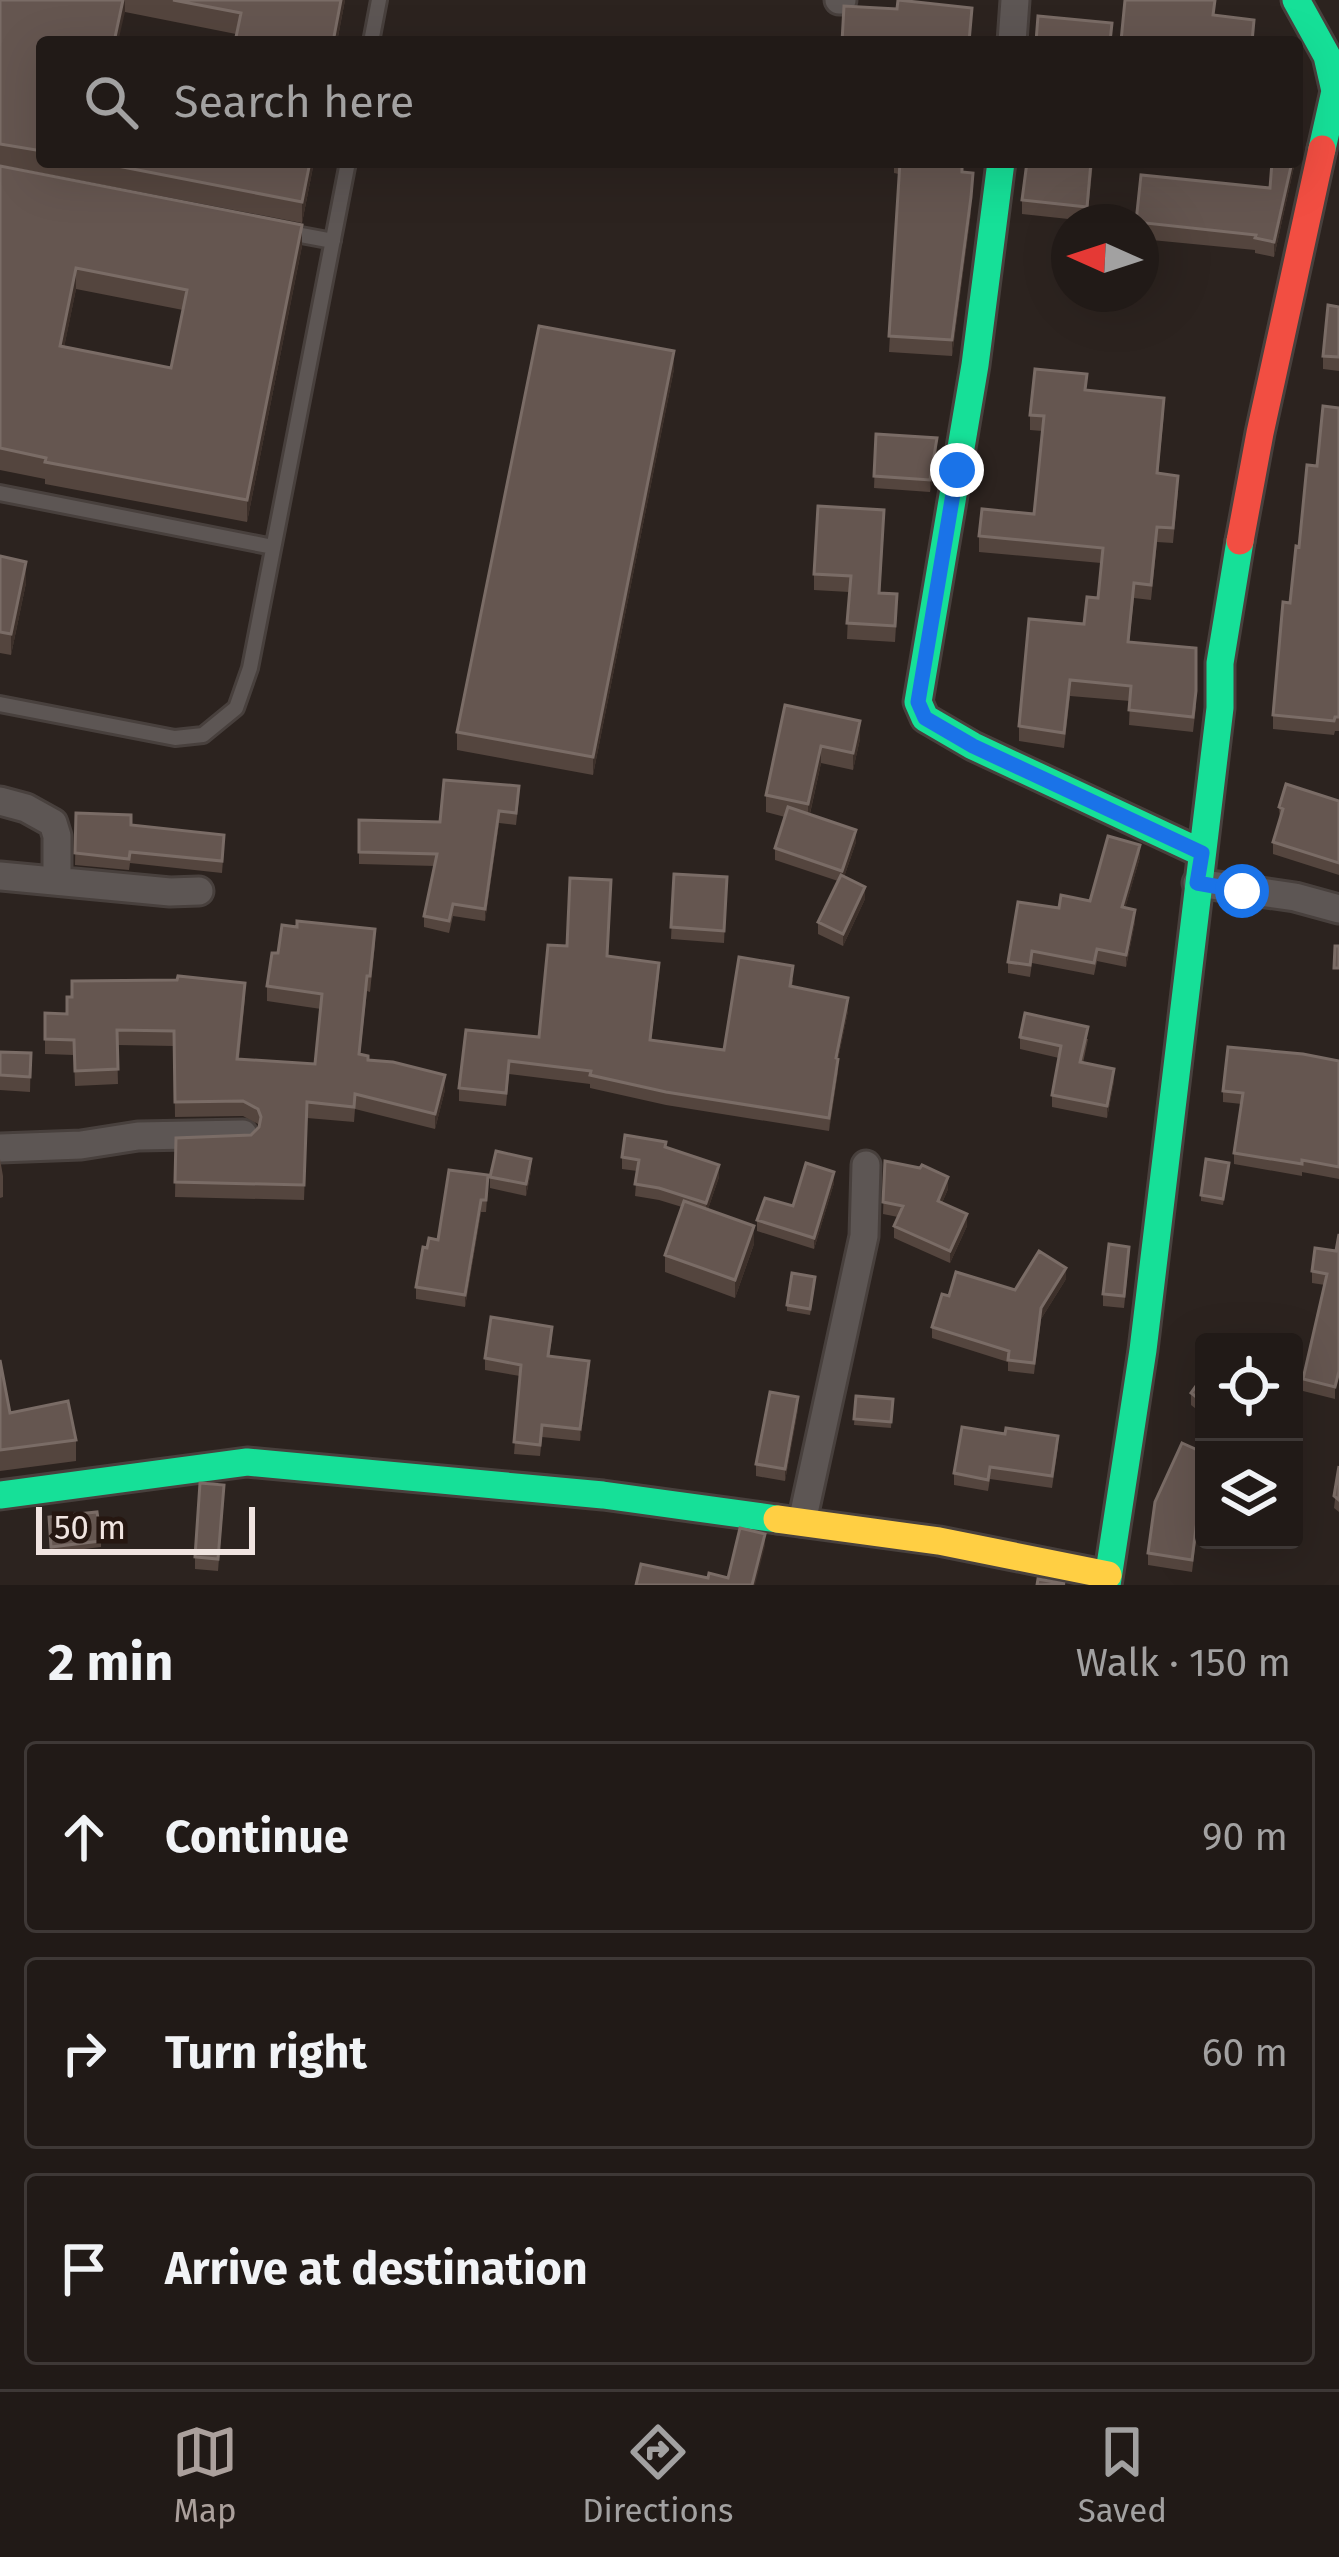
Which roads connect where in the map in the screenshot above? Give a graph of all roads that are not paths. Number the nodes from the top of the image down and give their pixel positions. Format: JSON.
{"nodes":[{"id":1,"x":379,"y":0,"type":"edge"},
{"id":2,"x":1016,"y":0,"type":"edge"},
{"id":3,"x":1296,"y":0,"type":"edge"},
{"id":4,"x":372,"y":36,"type":"edge"},
{"id":5,"x":1013,"y":36,"type":"edge"},
{"id":6,"x":347,"y":168,"type":"edge"},
{"id":7,"x":1000,"y":168,"type":"edge"},
{"id":8,"x":267,"y":228,"type":"edge"},
{"id":9,"x":333,"y":241,"type":"junction"},
{"id":10,"x":0,"y":493,"type":"edge"},
{"id":11,"x":273,"y":547,"type":"junction"},
{"id":12,"x":0,"y":704,"type":"edge"},
{"id":13,"x":0,"y":801,"type":"edge"},
{"id":14,"x":1202,"y":853,"type":"junction"},
{"id":15,"x":0,"y":876,"type":"edge"},
{"id":16,"x":58,"y":881,"type":"junction"},
{"id":17,"x":1197,"y":883,"type":"junction"},
{"id":18,"x":200,"y":891,"type":"dead end"},
{"id":19,"x":1339,"y":909,"type":"edge"},
{"id":20,"x":243,"y":1134,"type":"edge"},
{"id":21,"x":0,"y":1148,"type":"edge"},
{"id":22,"x":866,"y":1165,"type":"dead end"},
{"id":23,"x":0,"y":1495,"type":"edge"},
{"id":24,"x":802,"y":1522,"type":"junction"},
{"id":25,"x":1107,"y":1580,"type":"edge"}],
"edges":[{"from":1,"to":4,"type":"lane"},
{"from":2,"to":5,"type":"street"},
{"from":3,"to":14,"type":"street"},
{"from":6,"to":9,"type":"lane"},
{"from":7,"to":14,"type":"street"},
{"from":8,"to":9,"type":"lane"},
{"from":9,"to":11,"type":"lane"},
{"from":10,"to":11,"type":"lane"},
{"from":11,"to":12,"type":"lane"},
{"from":13,"to":16,"type":"street"},
{"from":14,"to":17,"type":"street"},
{"from":15,"to":16,"type":"street"},
{"from":16,"to":18,"type":"street"},
{"from":17,"to":19,"type":"street"},
{"from":17,"to":25,"type":"street"},
{"from":20,"to":21,"type":"street"},
{"from":22,"to":24,"type":"street"},
{"from":23,"to":24,"type":"street"},
{"from":24,"to":25,"type":"street"}]}
